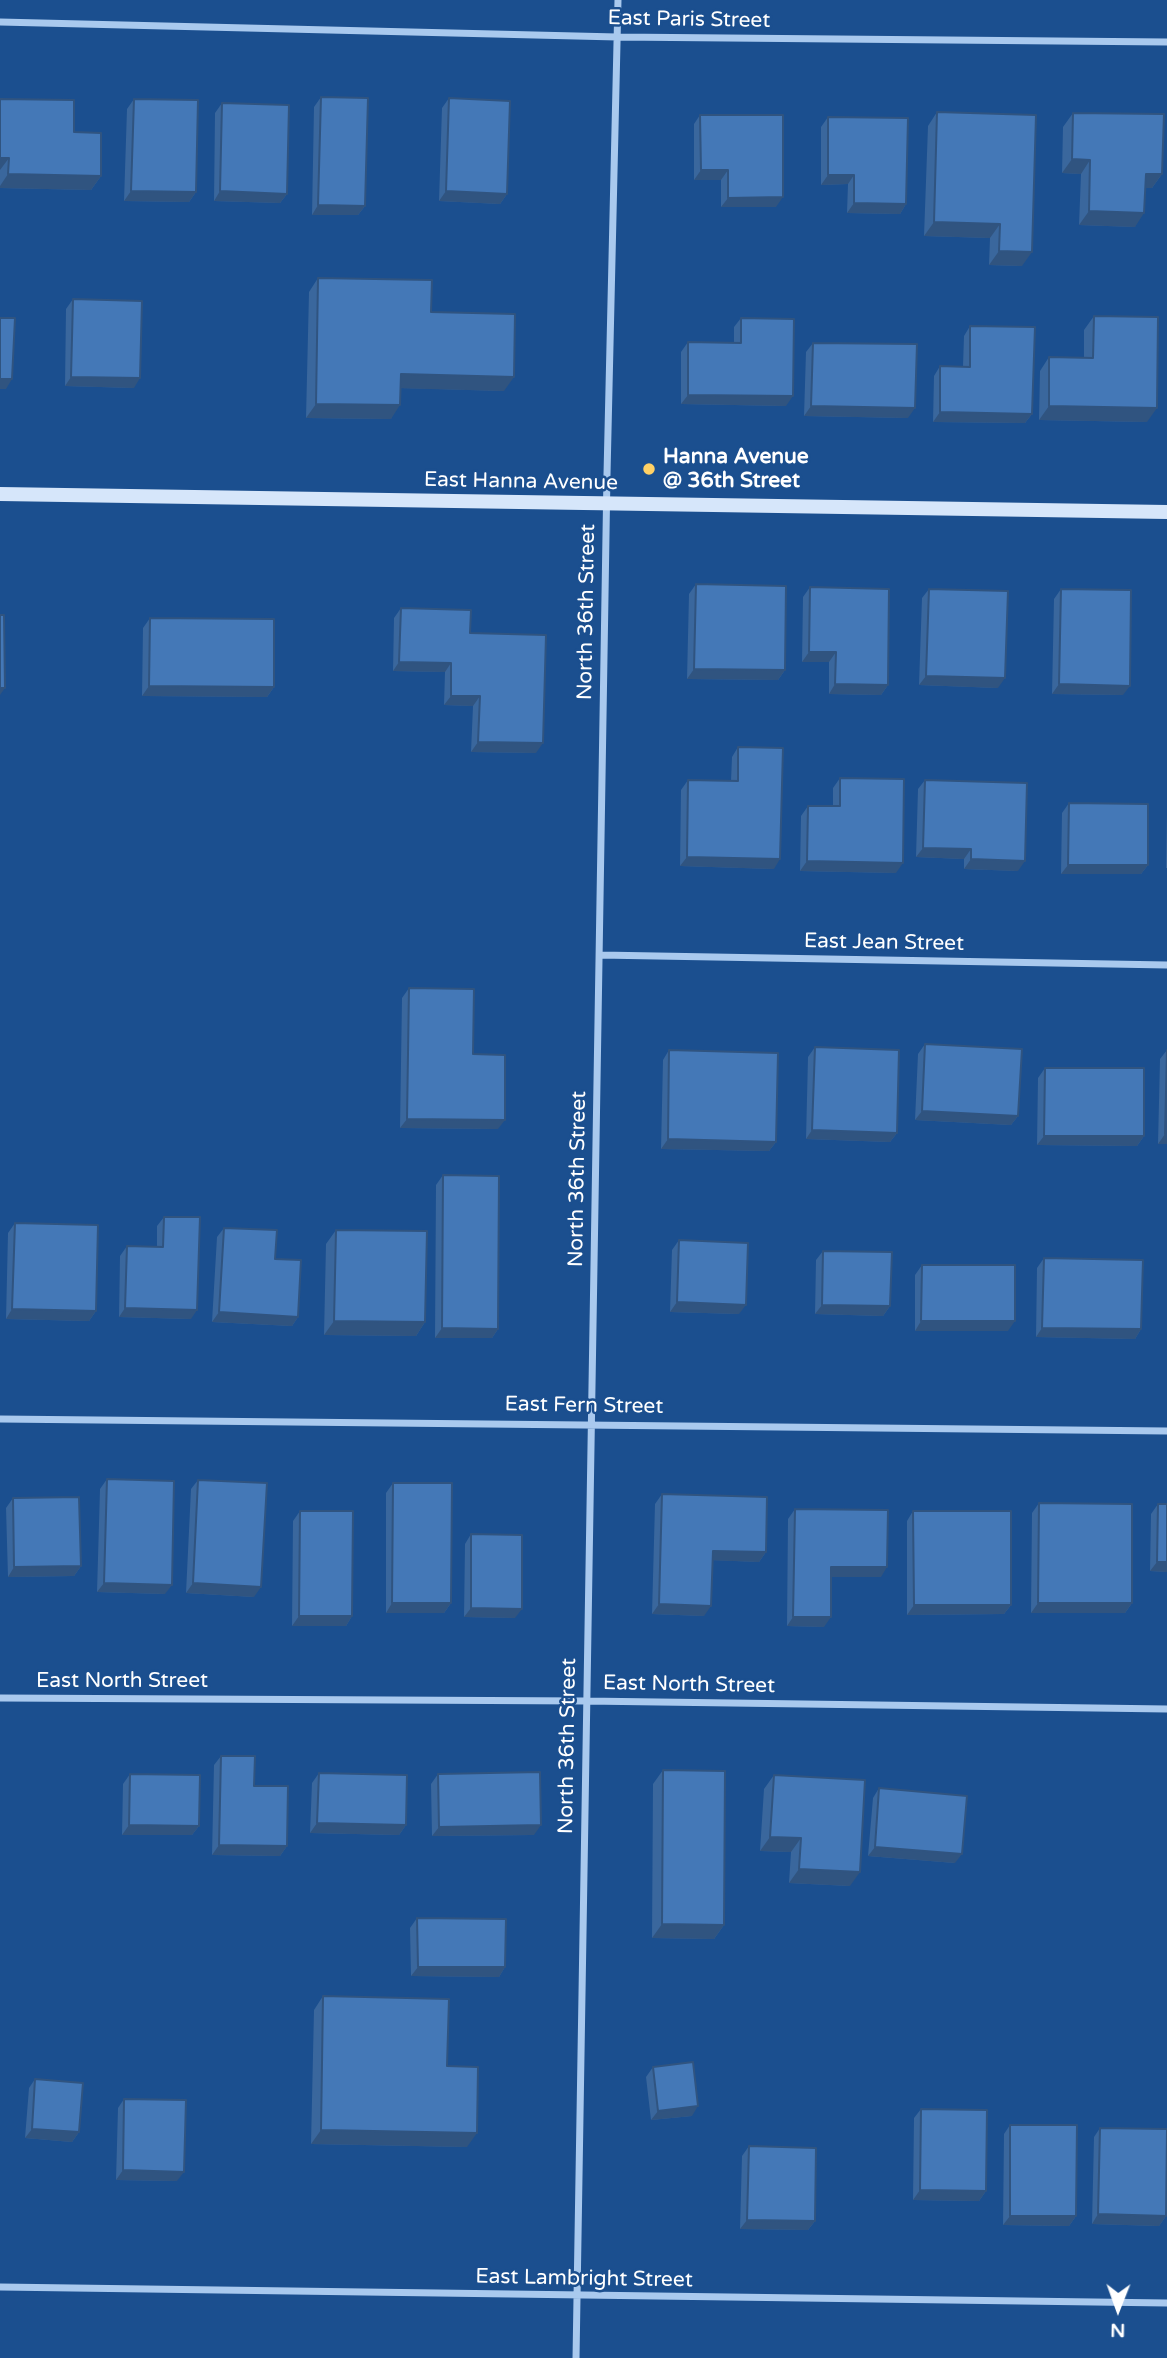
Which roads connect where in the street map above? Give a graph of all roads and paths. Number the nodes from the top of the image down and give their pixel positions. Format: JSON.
{"nodes":[{"id":1,"x":618,"y":0,"type":"edge"},
{"id":2,"x":0,"y":23,"type":"edge"},
{"id":3,"x":617,"y":37,"type":"junction"},
{"id":4,"x":1167,"y":42,"type":"edge"},
{"id":5,"x":0,"y":494,"type":"edge"},
{"id":6,"x":606,"y":505,"type":"junction"},
{"id":7,"x":1167,"y":512,"type":"edge"},
{"id":8,"x":600,"y":955,"type":"junction"},
{"id":9,"x":1167,"y":965,"type":"edge"},
{"id":10,"x":0,"y":1419,"type":"edge"},
{"id":11,"x":591,"y":1424,"type":"junction"},
{"id":12,"x":1167,"y":1431,"type":"edge"},
{"id":13,"x":0,"y":1698,"type":"edge"},
{"id":14,"x":586,"y":1700,"type":"junction"},
{"id":15,"x":1167,"y":1709,"type":"edge"},
{"id":16,"x":0,"y":2287,"type":"edge"},
{"id":17,"x":577,"y":2296,"type":"junction"},
{"id":18,"x":1167,"y":2303,"type":"edge"},
{"id":19,"x":576,"y":2358,"type":"edge"}],
"edges":[{"from":1,"to":3,"type":"street","name":"North 36th Street"},
{"from":2,"to":3,"type":"street","name":"East Paris Street"},
{"from":3,"to":4,"type":"street","name":"East Paris Street"},
{"from":3,"to":6,"type":"street","name":"North 36th Street"},
{"from":5,"to":6,"type":"street","name":"East Hanna Avenue"},
{"from":6,"to":7,"type":"street","name":"East Hanna Avenue"},
{"from":6,"to":8,"type":"street","name":"North 36th Street"},
{"from":8,"to":9,"type":"street","name":"East Jean Street"},
{"from":8,"to":11,"type":"street","name":"North 36th Street"},
{"from":10,"to":11,"type":"street","name":"East Fern Street"},
{"from":11,"to":12,"type":"street","name":"East Fern Street"},
{"from":11,"to":14,"type":"street","name":"North 36th Street"},
{"from":13,"to":14,"type":"street","name":"East North Street"},
{"from":14,"to":15,"type":"street","name":"East North Street"},
{"from":14,"to":17,"type":"street","name":"North 36th Street"},
{"from":16,"to":17,"type":"street","name":"East Lambright Street"},
{"from":17,"to":18,"type":"street","name":"East Lambright Street"},
{"from":17,"to":19,"type":"street","name":"North 36th Street"}]}
